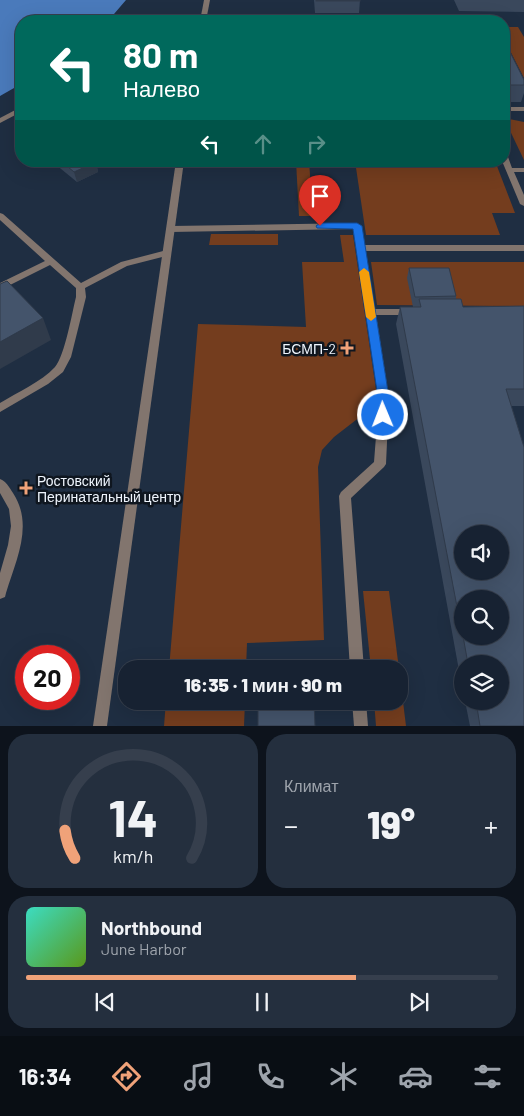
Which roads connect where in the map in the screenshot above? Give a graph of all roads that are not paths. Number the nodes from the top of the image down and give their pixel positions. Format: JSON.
{"nodes":[{"id":1,"x":207,"y":0,"type":"edge"},
{"id":2,"x":204,"y":15,"type":"edge"},
{"id":3,"x":510,"y":109,"type":"edge"},
{"id":4,"x":524,"y":109,"type":"edge"},
{"id":5,"x":15,"y":112,"type":"edge"},
{"id":6,"x":0,"y":121,"type":"edge"},
{"id":7,"x":179,"y":167,"type":"edge"},
{"id":8,"x":508,"y":167,"type":"edge"},
{"id":9,"x":509,"y":170,"type":"junction"},
{"id":10,"x":524,"y":170,"type":"edge"},
{"id":11,"x":524,"y":204,"type":"edge"},
{"id":12,"x":0,"y":216,"type":"edge"},
{"id":13,"x":171,"y":228,"type":"junction"},
{"id":14,"x":360,"y":248,"type":"junction"},
{"id":15,"x":524,"y":248,"type":"edge"},
{"id":16,"x":167,"y":253,"type":"junction"},
{"id":17,"x":52,"y":262,"type":"junction"},
{"id":18,"x":0,"y":287,"type":"edge"},
{"id":19,"x":80,"y":287,"type":"junction"},
{"id":20,"x":370,"y":312,"type":"junction"},
{"id":21,"x":418,"y":312,"type":"edge"},
{"id":22,"x":0,"y":408,"type":"edge"},
{"id":23,"x":0,"y":484,"type":"edge"},
{"id":24,"x":0,"y":594,"type":"edge"},
{"id":25,"x":355,"y":660,"type":"edge"},
{"id":26,"x":359,"y":710,"type":"edge"},
{"id":27,"x":100,"y":726,"type":"edge"},
{"id":28,"x":360,"y":726,"type":"edge"}],
"edges":[{"from":1,"to":2,"type":"street"},
{"from":3,"to":4,"type":"street"},
{"from":5,"to":6,"type":"street"},
{"from":7,"to":13,"type":"street"},
{"from":8,"to":9,"type":"street"},
{"from":9,"to":10,"type":"street"},
{"from":9,"to":11,"type":"street"},
{"from":12,"to":17,"type":"street"},
{"from":13,"to":14,"type":"street"},
{"from":13,"to":16,"type":"street"},
{"from":14,"to":15,"type":"street"},
{"from":14,"to":20,"type":"street"},
{"from":16,"to":19,"type":"street"},
{"from":16,"to":27,"type":"street"},
{"from":17,"to":18,"type":"street"},
{"from":17,"to":19,"type":"street"},
{"from":19,"to":22,"type":"street"},
{"from":20,"to":21,"type":"street"},
{"from":20,"to":25,"type":"street"},
{"from":23,"to":24,"type":"street"},
{"from":26,"to":28,"type":"street"}]}
